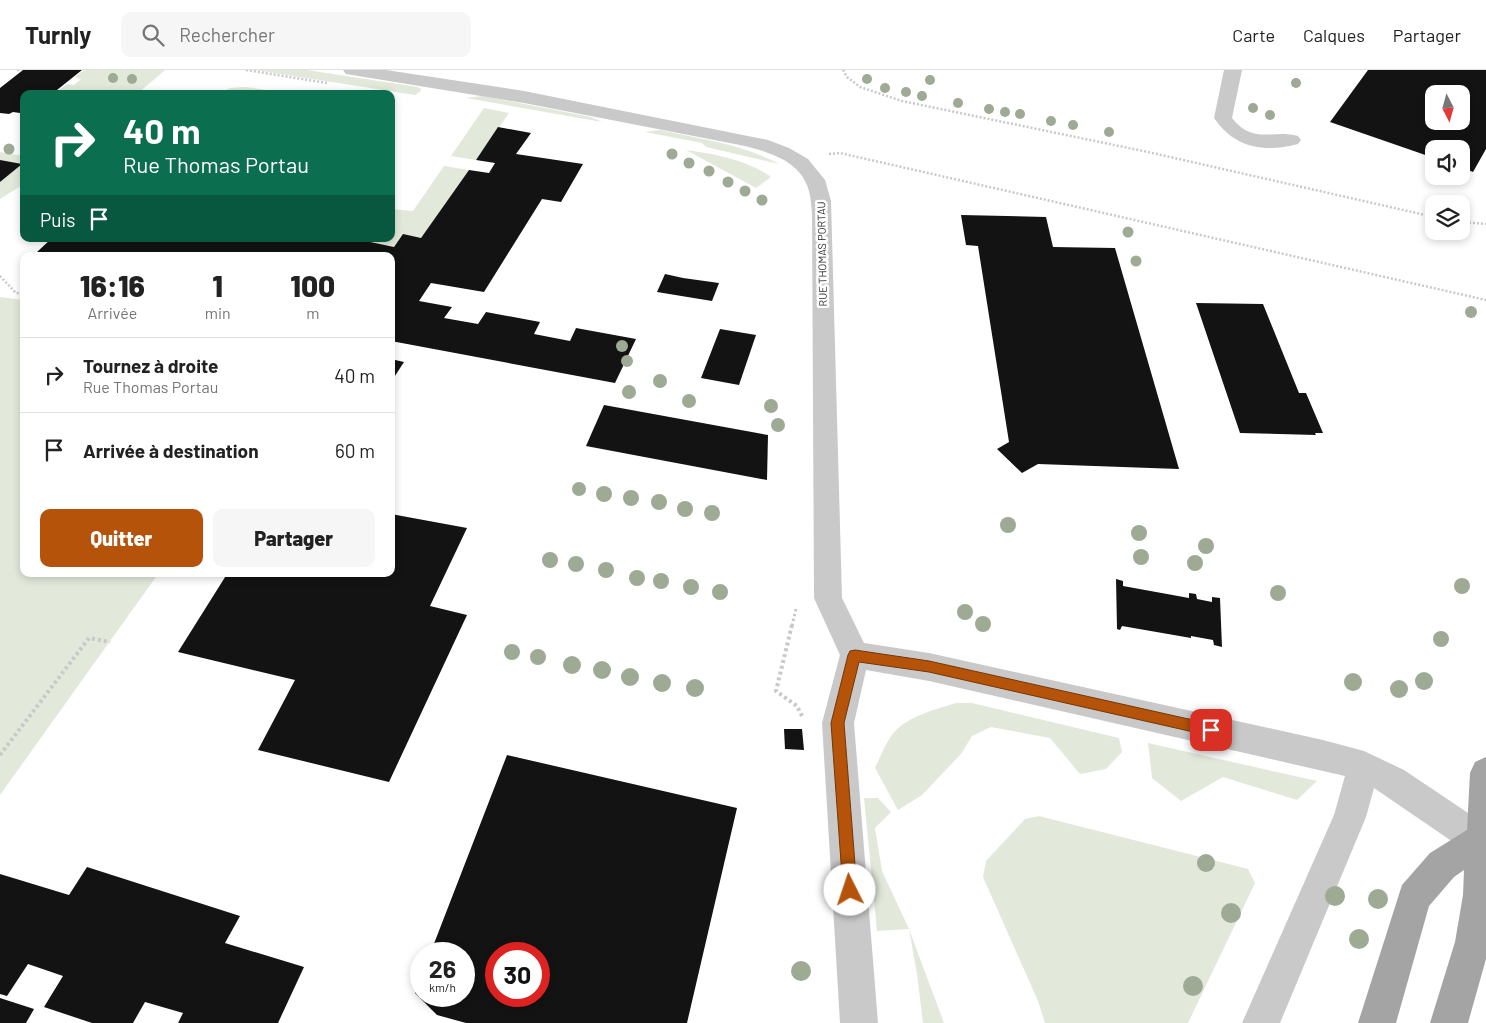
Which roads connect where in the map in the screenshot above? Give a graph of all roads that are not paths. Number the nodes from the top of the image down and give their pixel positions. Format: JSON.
{"nodes":[{"id":1,"x":352,"y":70,"type":"edge"},
{"id":2,"x":1234,"y":70,"type":"edge"},
{"id":3,"x":1291,"y":140,"type":"dead end"},
{"id":4,"x":855,"y":655,"type":"junction"},
{"id":5,"x":1364,"y":766,"type":"junction"},
{"id":6,"x":1486,"y":773,"type":"edge"},
{"id":7,"x":1484,"y":839,"type":"edge"},
{"id":8,"x":860,"y":1023,"type":"edge"},
{"id":9,"x":1261,"y":1023,"type":"edge"},
{"id":10,"x":1377,"y":1023,"type":"edge"},
{"id":11,"x":1448,"y":1023,"type":"edge"}],
"edges":[{"from":1,"to":4,"type":"street","name":"RUE THOMAS PORTAU"},
{"from":2,"to":3,"type":"street"},
{"from":4,"to":5,"type":"street"},
{"from":4,"to":8,"type":"street"},
{"from":5,"to":7,"type":"street"},
{"from":5,"to":9,"type":"street"},
{"from":6,"to":7,"type":"main road"},
{"from":7,"to":10,"type":"main road"},
{"from":7,"to":11,"type":"main road"}]}
